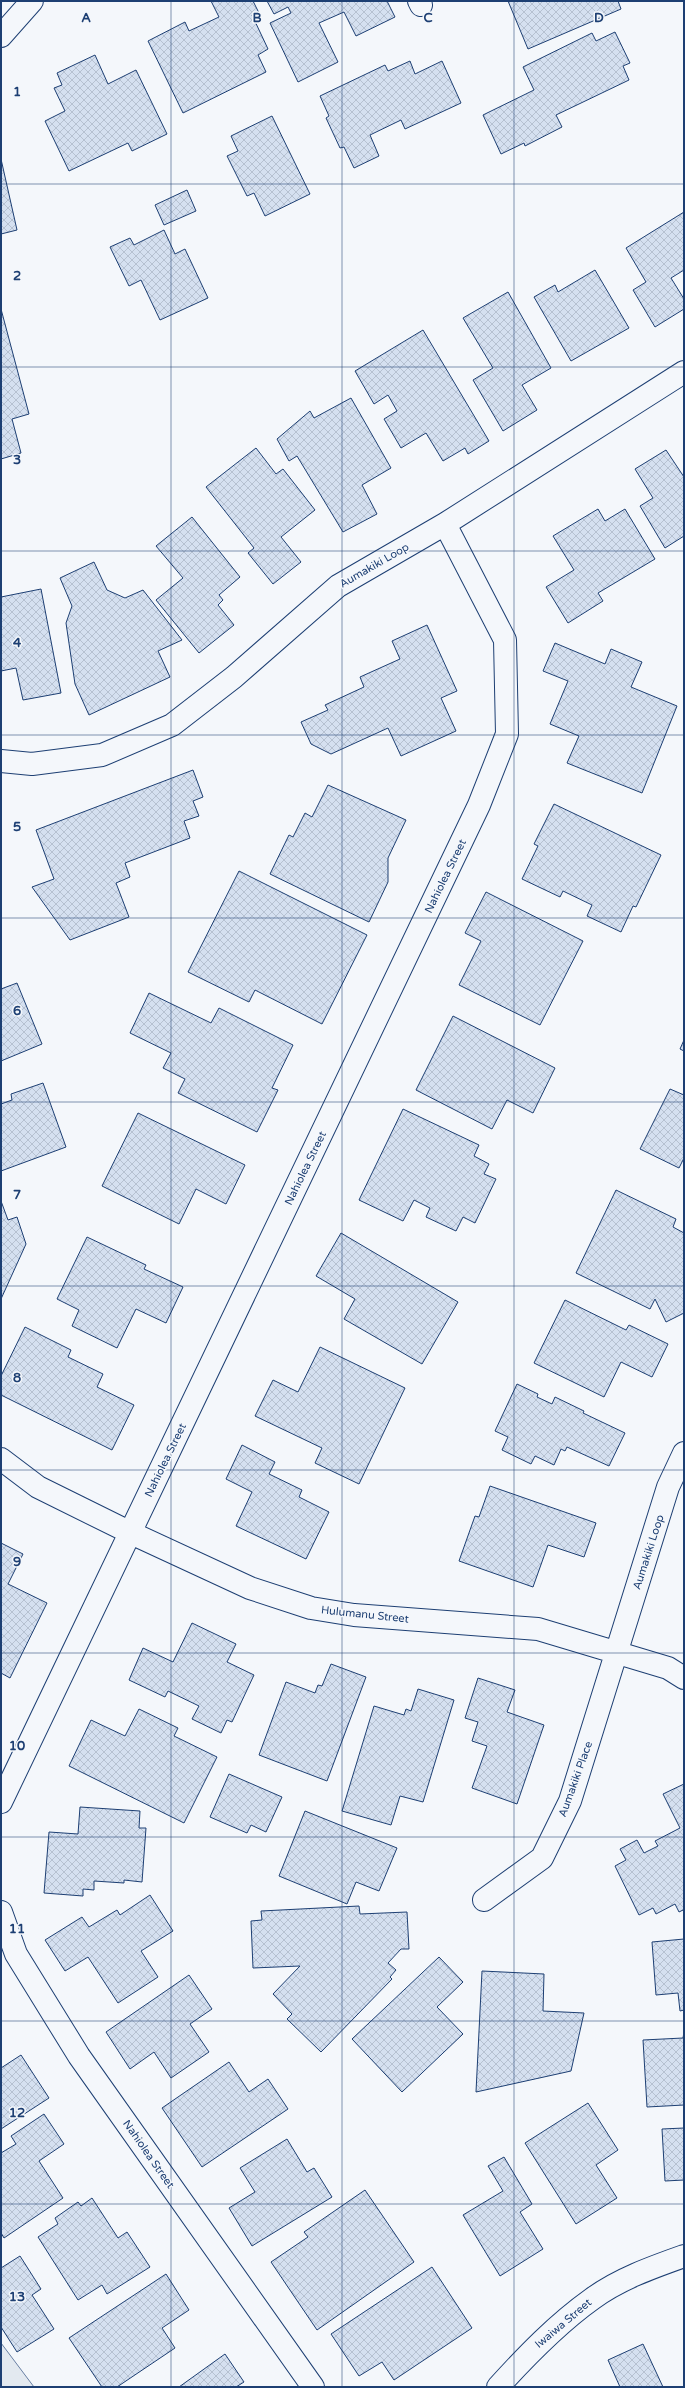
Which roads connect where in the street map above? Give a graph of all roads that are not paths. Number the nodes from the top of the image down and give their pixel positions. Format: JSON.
{"nodes":[{"id":1,"x":32,"y":1,"type":"edge"},
{"id":2,"x":1,"y":36,"type":"edge"},
{"id":3,"x":684,"y":372,"type":"edge"},
{"id":4,"x":445,"y":524,"type":"junction"},
{"id":5,"x":1,"y":761,"type":"edge"},
{"id":6,"x":684,"y":1453,"type":"edge"},
{"id":7,"x":1,"y":1459,"type":"edge"},
{"id":8,"x":130,"y":1532,"type":"junction"},
{"id":9,"x":616,"y":1652,"type":"junction"},
{"id":10,"x":684,"y":1678,"type":"edge"},
{"id":11,"x":1,"y":1802,"type":"edge"},
{"id":12,"x":484,"y":1900,"type":"dead end"},
{"id":13,"x":1,"y":1912,"type":"edge"},
{"id":14,"x":684,"y":2256,"type":"edge"},
{"id":15,"x":313,"y":2387,"type":"edge"},
{"id":16,"x":498,"y":2387,"type":"edge"}],
"edges":[{"from":1,"to":2,"type":"street"},
{"from":3,"to":4,"type":"street","name":"Aumakiki Loop"},
{"from":4,"to":5,"type":"street","name":"Aumakiki Loop"},
{"from":4,"to":8,"type":"street","name":"Nahiolea Street"},
{"from":6,"to":9,"type":"street","name":"Aumakiki Loop"},
{"from":7,"to":8,"type":"street","name":"Hulumanu Street"},
{"from":8,"to":9,"type":"street","name":"Hulumanu Street"},
{"from":8,"to":11,"type":"street","name":"Nahiolea Street"},
{"from":9,"to":10,"type":"street","name":"Hulumanu Street"},
{"from":9,"to":12,"type":"street","name":"Aumakiki Place"},
{"from":13,"to":15,"type":"street","name":"Nahiolea Street"},
{"from":14,"to":16,"type":"street","name":"Iwaiwa Street"}]}
